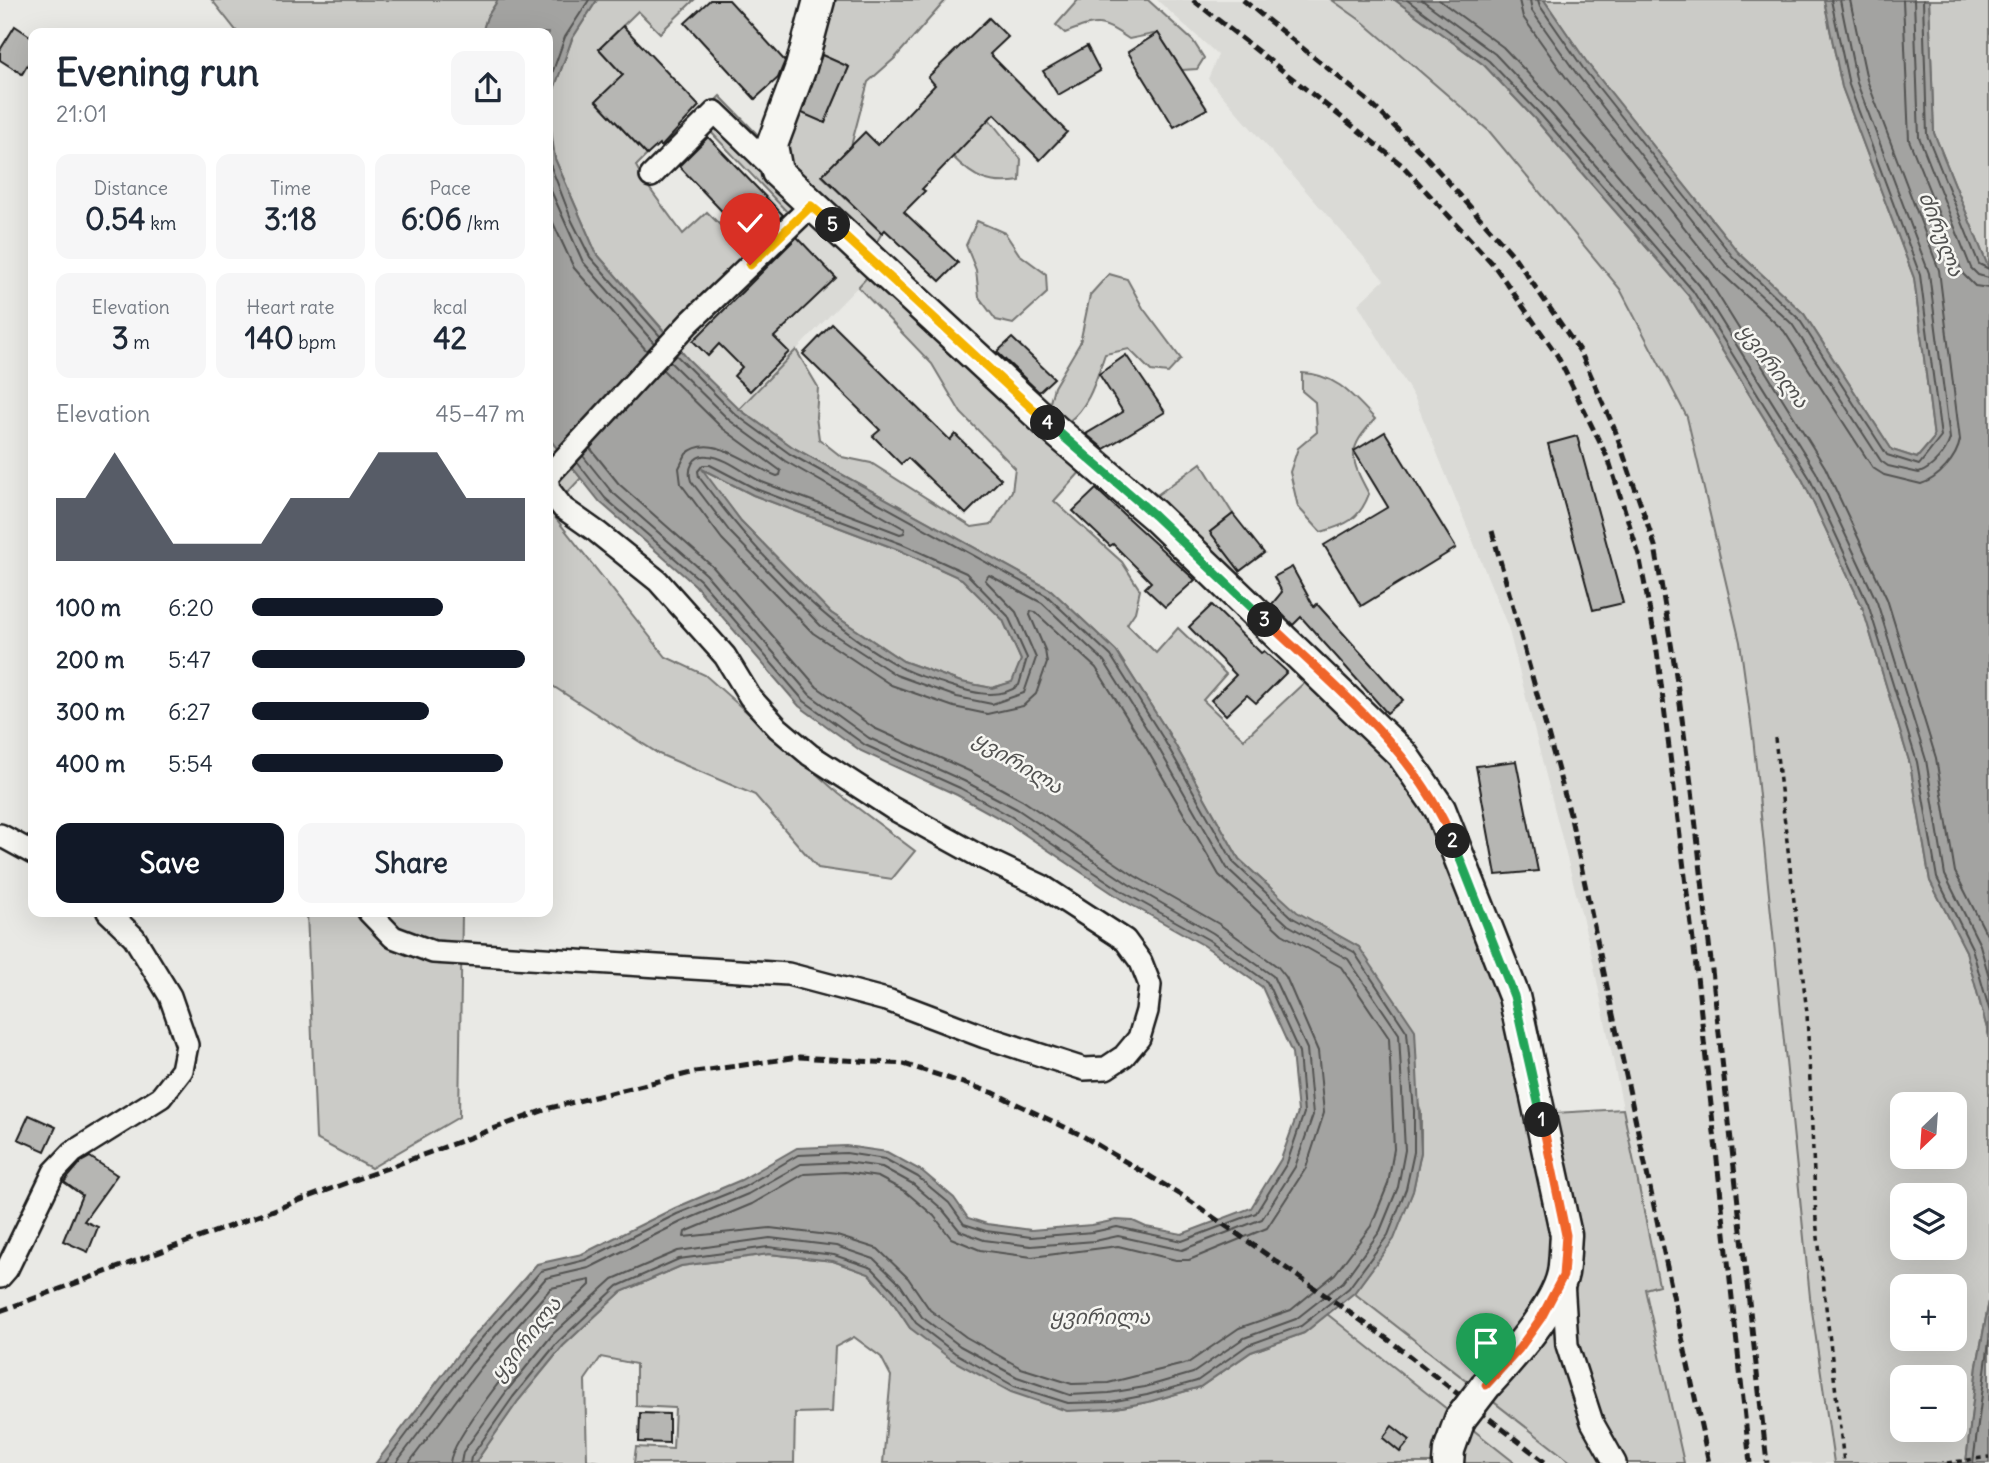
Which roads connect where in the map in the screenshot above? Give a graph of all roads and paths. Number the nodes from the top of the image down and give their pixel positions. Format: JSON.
{"nodes":[{"id":1,"x":819,"y":0,"type":"edge"},
{"id":2,"x":777,"y":172,"type":"junction"},
{"id":3,"x":651,"y":176,"type":"dead end"},
{"id":4,"x":811,"y":206,"type":"junction"},
{"id":5,"x":553,"y":473,"type":"edge"},
{"id":6,"x":553,"y":495,"type":"edge"},
{"id":7,"x":1775,"y":738,"type":"dead end"},
{"id":8,"x":0,"y":835,"type":"edge"},
{"id":9,"x":28,"y":847,"type":"edge"},
{"id":10,"x":113,"y":917,"type":"edge"},
{"id":11,"x":374,"y":917,"type":"edge"},
{"id":12,"x":1563,"y":1276,"type":"junction"},
{"id":13,"x":0,"y":1277,"type":"edge"},
{"id":14,"x":1989,"y":1457,"type":"edge"},
{"id":15,"x":1448,"y":1463,"type":"edge"},
{"id":16,"x":1615,"y":1463,"type":"edge"},
{"id":17,"x":1844,"y":1463,"type":"edge"},
{"id":18,"x":1947,"y":1463,"type":"edge"}],
"edges":[{"from":1,"to":2,"type":"street"},
{"from":2,"to":3,"type":"street"},
{"from":2,"to":4,"type":"street"},
{"from":4,"to":5,"type":"street"},
{"from":4,"to":12,"type":"street"},
{"from":6,"to":11,"type":"street"},
{"from":7,"to":17,"type":"path"},
{"from":8,"to":9,"type":"street"},
{"from":10,"to":13,"type":"street"},
{"from":12,"to":15,"type":"street","bridge":true},
{"from":12,"to":16,"type":"street"},
{"from":14,"to":18,"type":"path"}]}
